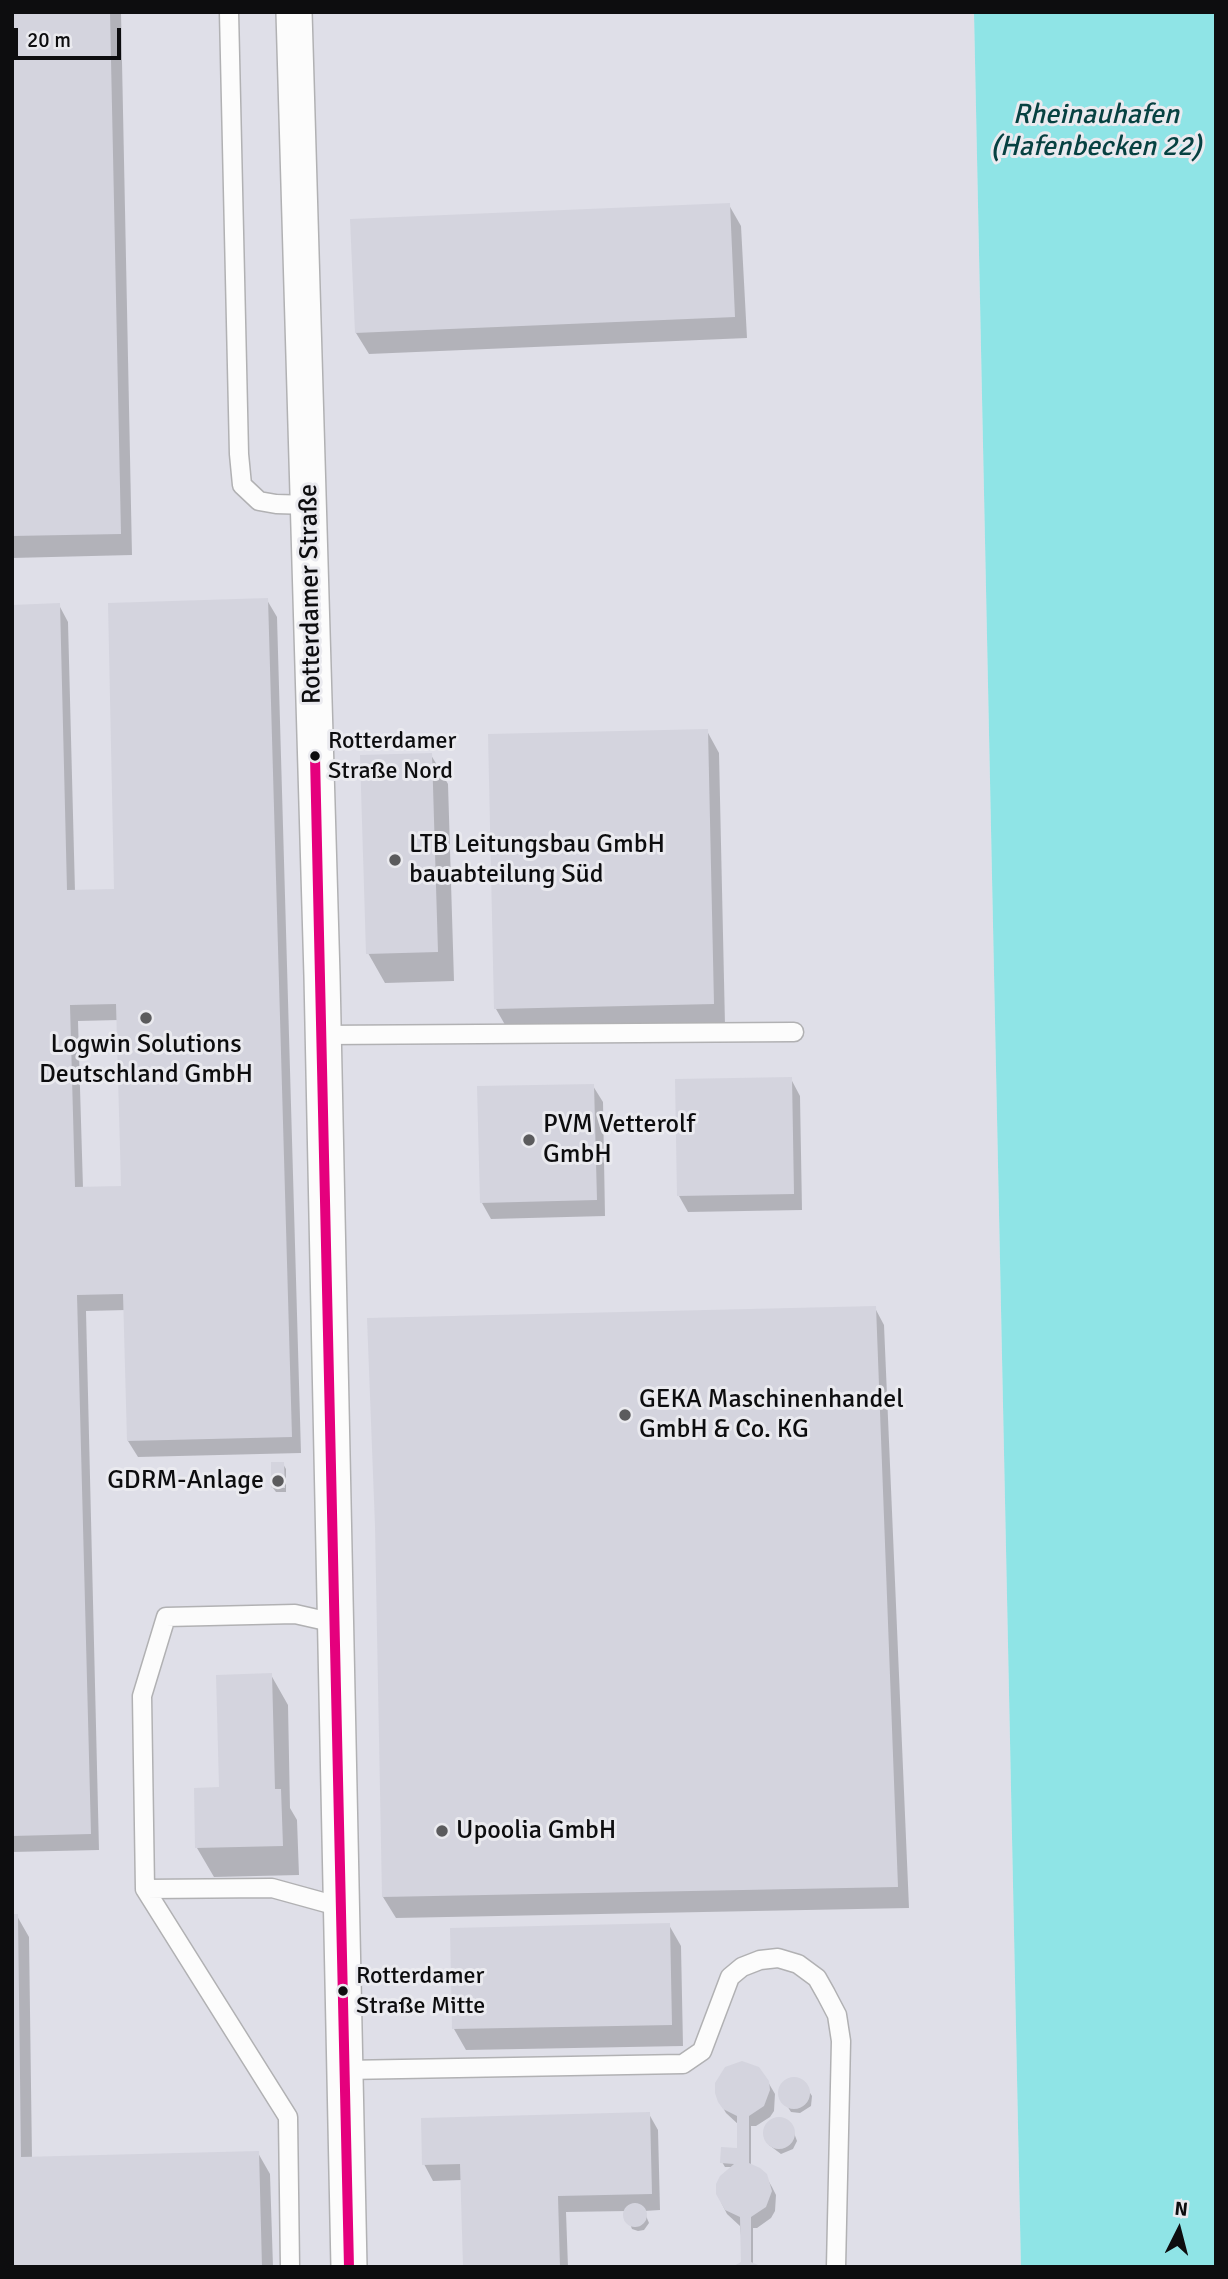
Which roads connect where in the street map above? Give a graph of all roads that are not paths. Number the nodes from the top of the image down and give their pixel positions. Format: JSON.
{"nodes":[{"id":1,"x":229,"y":12,"type":"edge"},
{"id":2,"x":293,"y":12,"type":"edge"},
{"id":3,"x":309,"y":505,"type":"junction"},
{"id":4,"x":794,"y":1032,"type":"dead end"},
{"id":5,"x":323,"y":1035,"type":"junction"},
{"id":6,"x":335,"y":1623,"type":"junction"},
{"id":7,"x":145,"y":1889,"type":"junction"},
{"id":8,"x":341,"y":1907,"type":"junction"},
{"id":9,"x":345,"y":2070,"type":"junction"},
{"id":10,"x":290,"y":2267,"type":"edge"},
{"id":11,"x":349,"y":2267,"type":"edge"},
{"id":12,"x":836,"y":2267,"type":"edge"}],
"edges":[{"from":1,"to":3,"type":"lane"},
{"from":2,"to":3,"type":"street","name":"Rotterdamer Straße"},
{"from":3,"to":5,"type":"street","name":"Rotterdamer Straße"},
{"from":4,"to":5,"type":"lane"},
{"from":5,"to":6,"type":"street","name":"Rotterdamer Straße"},
{"from":6,"to":7,"type":"lane"},
{"from":6,"to":8,"type":"street","name":"Rotterdamer Straße"},
{"from":7,"to":8,"type":"lane"},
{"from":7,"to":10,"type":"lane"},
{"from":8,"to":9,"type":"street","name":"Rotterdamer Straße"},
{"from":9,"to":11,"type":"street","name":"Rotterdamer Straße"},
{"from":9,"to":12,"type":"lane"}]}
